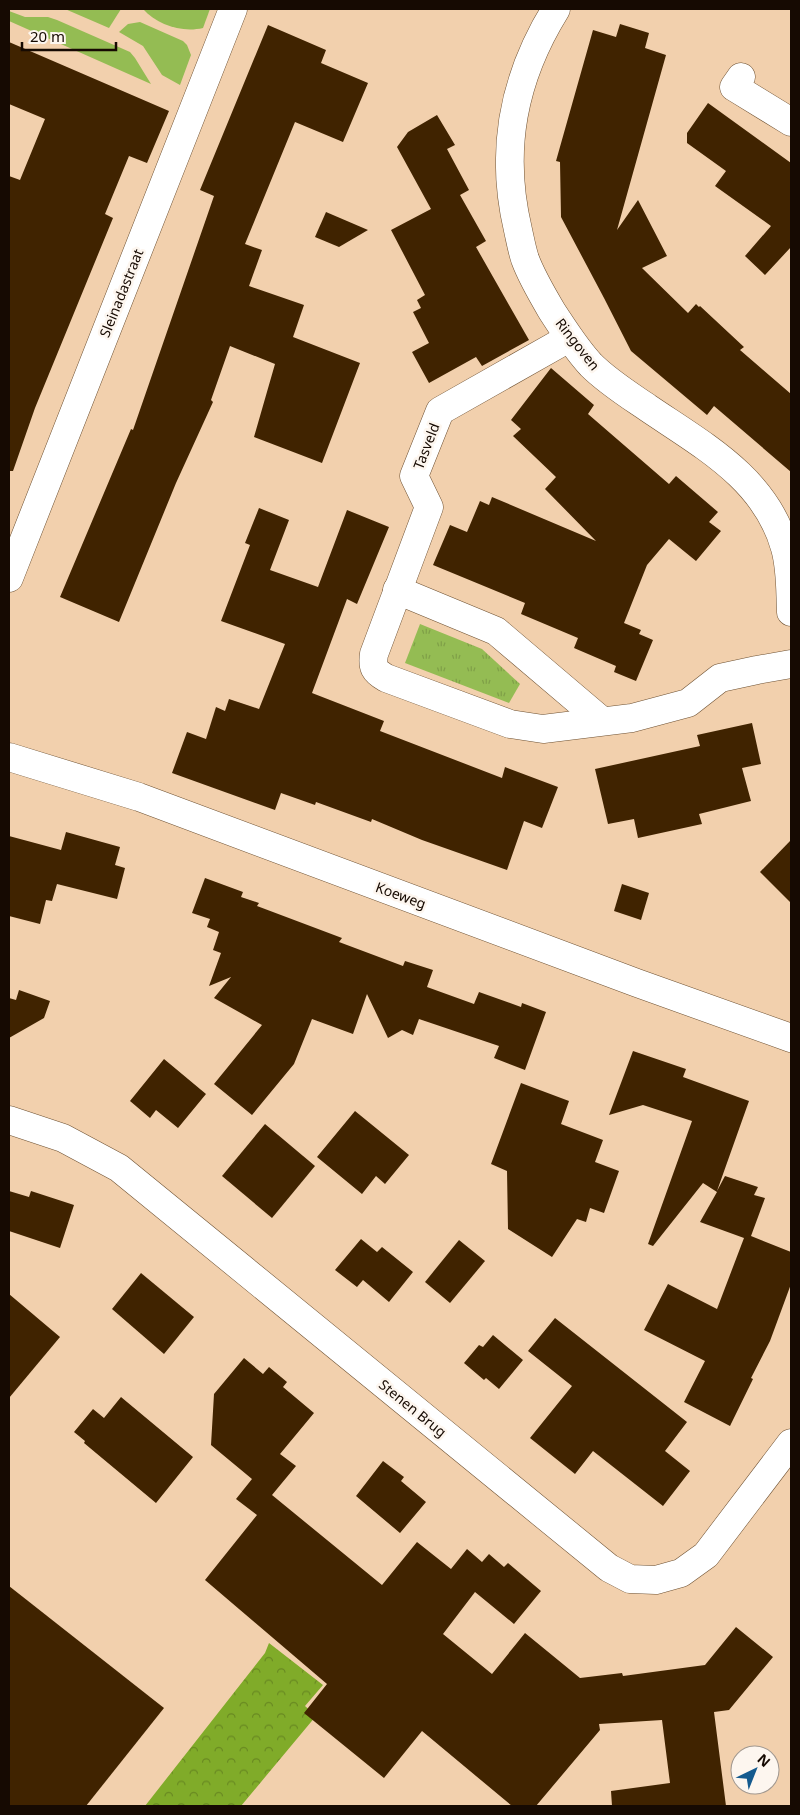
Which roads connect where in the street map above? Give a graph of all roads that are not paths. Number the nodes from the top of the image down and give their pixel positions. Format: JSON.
{"nodes":[{"id":1,"x":233,"y":9,"type":"edge"},
{"id":2,"x":556,"y":9,"type":"edge"},
{"id":3,"x":741,"y":77,"type":"dead end"},
{"id":4,"x":791,"y":122,"type":"edge"},
{"id":5,"x":569,"y":338,"type":"junction"},
{"id":6,"x":784,"y":519,"type":"edge"},
{"id":7,"x":9,"y":578,"type":"edge"},
{"id":8,"x":397,"y":590,"type":"junction"},
{"id":9,"x":791,"y":612,"type":"edge"},
{"id":10,"x":791,"y":664,"type":"edge"},
{"id":11,"x":602,"y":721,"type":"junction"},
{"id":12,"x":9,"y":757,"type":"edge"},
{"id":13,"x":791,"y":1038,"type":"edge"},
{"id":14,"x":9,"y":1120,"type":"edge"},
{"id":15,"x":791,"y":1443,"type":"edge"}],
"edges":[{"from":1,"to":7,"type":"street","name":"Sleinadastraat"},
{"from":2,"to":5,"type":"street","name":"Ringoven"},
{"from":3,"to":4,"type":"street"},
{"from":5,"to":6,"type":"street","name":"Ringoven"},
{"from":5,"to":8,"type":"street","name":"Tasveld"},
{"from":6,"to":9,"type":"street","name":"Ringoven"},
{"from":8,"to":11,"type":"street"},
{"from":8,"to":11,"type":"street","name":"Tasveld"},
{"from":10,"to":11,"type":"street","name":"Tasveld"},
{"from":12,"to":13,"type":"street","name":"Koeweg"},
{"from":14,"to":15,"type":"street","name":"Stenen Brug"}]}
